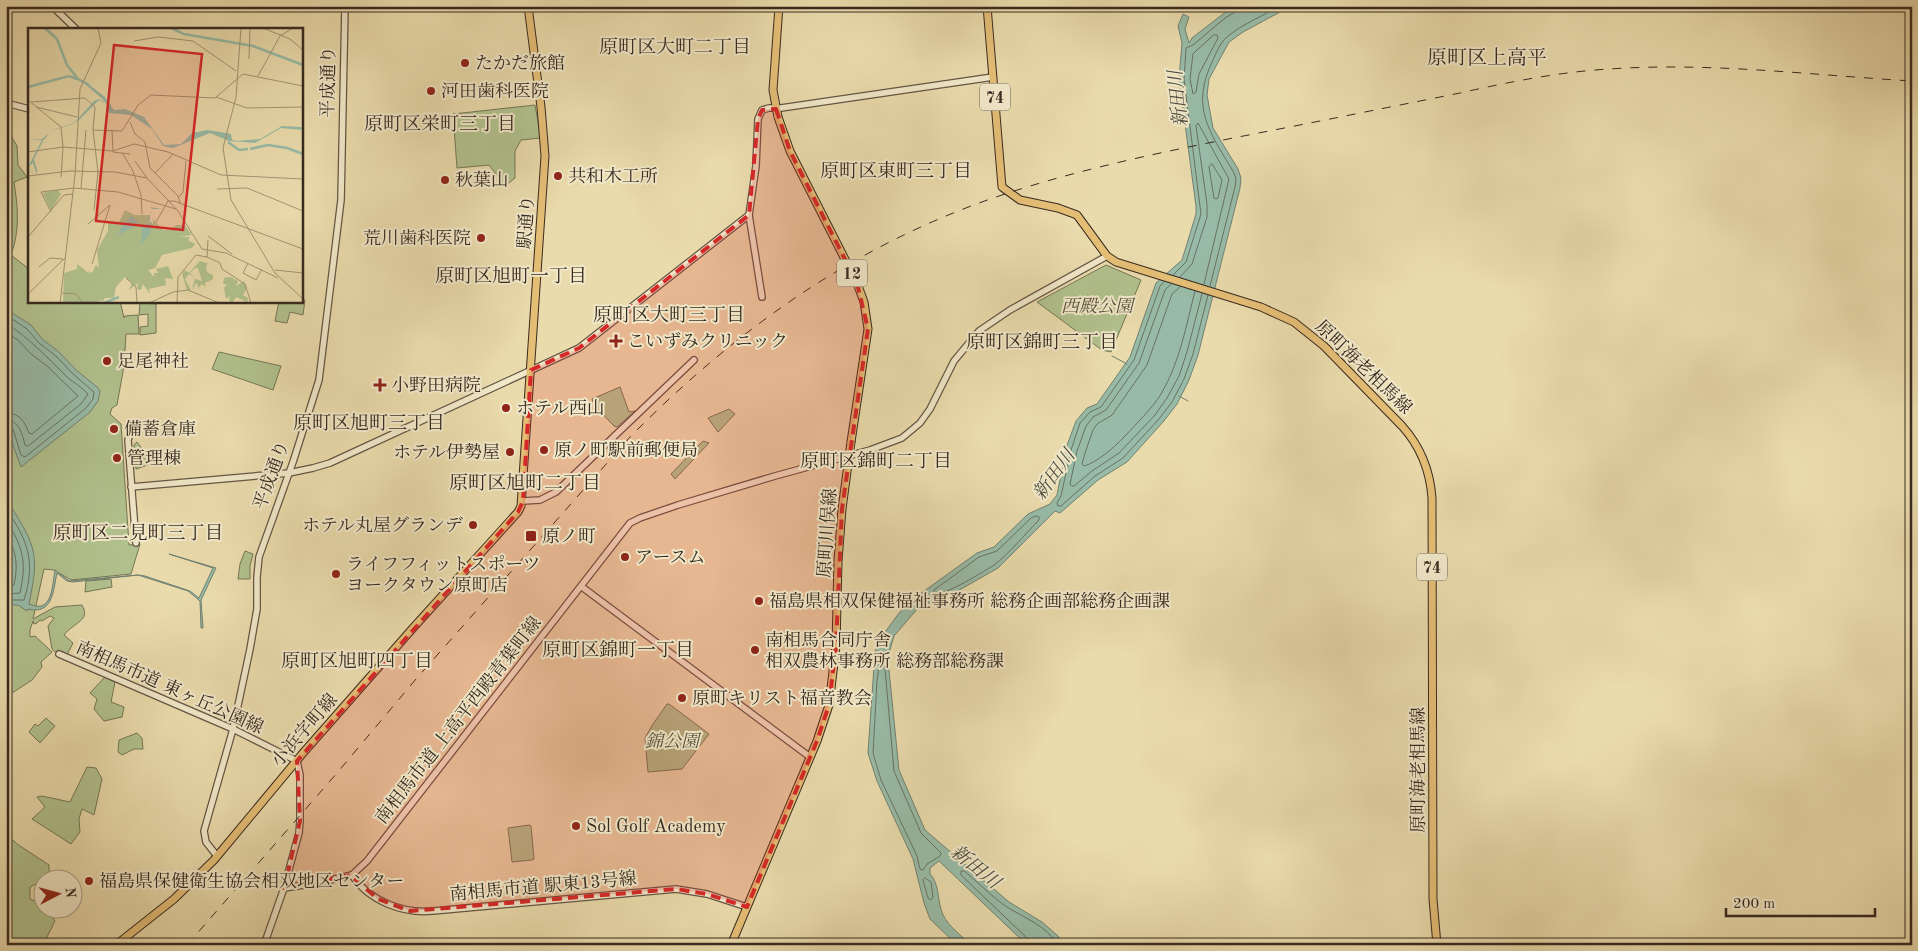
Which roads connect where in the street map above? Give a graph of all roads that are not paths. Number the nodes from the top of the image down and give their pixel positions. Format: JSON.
{"nodes":[{"id":1,"x":52,"y":6,"type":"edge"},
{"id":2,"x":345,"y":6,"type":"edge"},
{"id":3,"x":528,"y":6,"type":"edge"},
{"id":4,"x":779,"y":6,"type":"edge"},
{"id":5,"x":987,"y":6,"type":"edge"},
{"id":6,"x":75,"y":28,"type":"edge"},
{"id":7,"x":993,"y":77,"type":"junction"},
{"id":8,"x":6,"y":103,"type":"edge"},
{"id":9,"x":28,"y":109,"type":"edge"},
{"id":10,"x":776,"y":109,"type":"junction"},
{"id":11,"x":749,"y":215,"type":"junction"},
{"id":12,"x":1107,"y":256,"type":"junction"},
{"id":13,"x":762,"y":297,"type":"dead end"},
{"id":14,"x":694,"y":360,"type":"dead end"},
{"id":15,"x":531,"y":370,"type":"junction"},
{"id":16,"x":130,"y":434,"type":"dead end"},
{"id":17,"x":849,"y":456,"type":"junction"},
{"id":18,"x":289,"y":473,"type":"junction"},
{"id":19,"x":131,"y":487,"type":"junction"},
{"id":20,"x":523,"y":501,"type":"junction"},
{"id":21,"x":136,"y":543,"type":"dead end"},
{"id":22,"x":582,"y":587,"type":"junction"},
{"id":23,"x":59,"y":654,"type":"dead end"},
{"id":24,"x":233,"y":729,"type":"junction"},
{"id":25,"x":810,"y":757,"type":"junction"},
{"id":26,"x":297,"y":761,"type":"junction"},
{"id":27,"x":217,"y":856,"type":"junction"},
{"id":28,"x":352,"y":875,"type":"junction"},
{"id":29,"x":284,"y":888,"type":"junction"},
{"id":30,"x":747,"y":908,"type":"junction"},
{"id":31,"x":116,"y":945,"type":"edge"},
{"id":32,"x":264,"y":945,"type":"edge"},
{"id":33,"x":731,"y":945,"type":"edge"},
{"id":34,"x":1437,"y":945,"type":"edge"}],
"edges":[{"from":1,"to":6,"type":"street"},
{"from":2,"to":18,"type":"street","name":"平成通り"},
{"from":3,"to":15,"type":"main road","name":"駅通り"},
{"from":4,"to":10,"type":"main road","name":"原町川俣線","number":"12"},
{"from":5,"to":7,"type":"main road","name":"原町海老相馬線","number":"74"},
{"from":7,"to":10,"type":"street"},
{"from":7,"to":12,"type":"main road","name":"原町海老相馬線","number":"74"},
{"from":8,"to":9,"type":"street"},
{"from":10,"to":11,"type":"street"},
{"from":10,"to":17,"type":"main road","name":"原町川俣線","number":"12","bridge":true},
{"from":11,"to":13,"type":"street"},
{"from":11,"to":15,"type":"street"},
{"from":12,"to":17,"type":"street","name":"南相馬市道 上高平西殿青葉町線"},
{"from":12,"to":34,"type":"main road","name":"原町海老相馬線","number":"74"},
{"from":14,"to":20,"type":"street"},
{"from":15,"to":18,"type":"street"},
{"from":15,"to":20,"type":"main road","name":"駅通り"},
{"from":16,"to":19,"type":"street"},
{"from":17,"to":22,"type":"street","name":"南相馬市道 上高平西殿青葉町線"},
{"from":17,"to":25,"type":"main road","name":"原町川俣線","number":"12"},
{"from":18,"to":19,"type":"street"},
{"from":18,"to":24,"type":"street","name":"平成通り"},
{"from":19,"to":21,"type":"street"},
{"from":20,"to":26,"type":"main road","name":"小浜字町線"},
{"from":22,"to":25,"type":"street"},
{"from":22,"to":28,"type":"street","name":"南相馬市道 上高平西殿青葉町線"},
{"from":23,"to":24,"type":"street","name":"南相馬市道 東ヶ丘公園線"},
{"from":24,"to":26,"type":"street","name":"南相馬市道 東ヶ丘公園線"},
{"from":24,"to":27,"type":"street","name":"平成通り"},
{"from":25,"to":30,"type":"main road","name":"原町川俣線","number":"12"},
{"from":26,"to":27,"type":"main road","name":"小浜字町線"},
{"from":26,"to":29,"type":"street"},
{"from":27,"to":31,"type":"main road","name":"小浜字町線"},
{"from":28,"to":29,"type":"street"},
{"from":28,"to":30,"type":"street","name":"南相馬市道 駅東13号線"},
{"from":29,"to":32,"type":"street"},
{"from":30,"to":33,"type":"main road","name":"原町川俣線","number":"12"}]}
